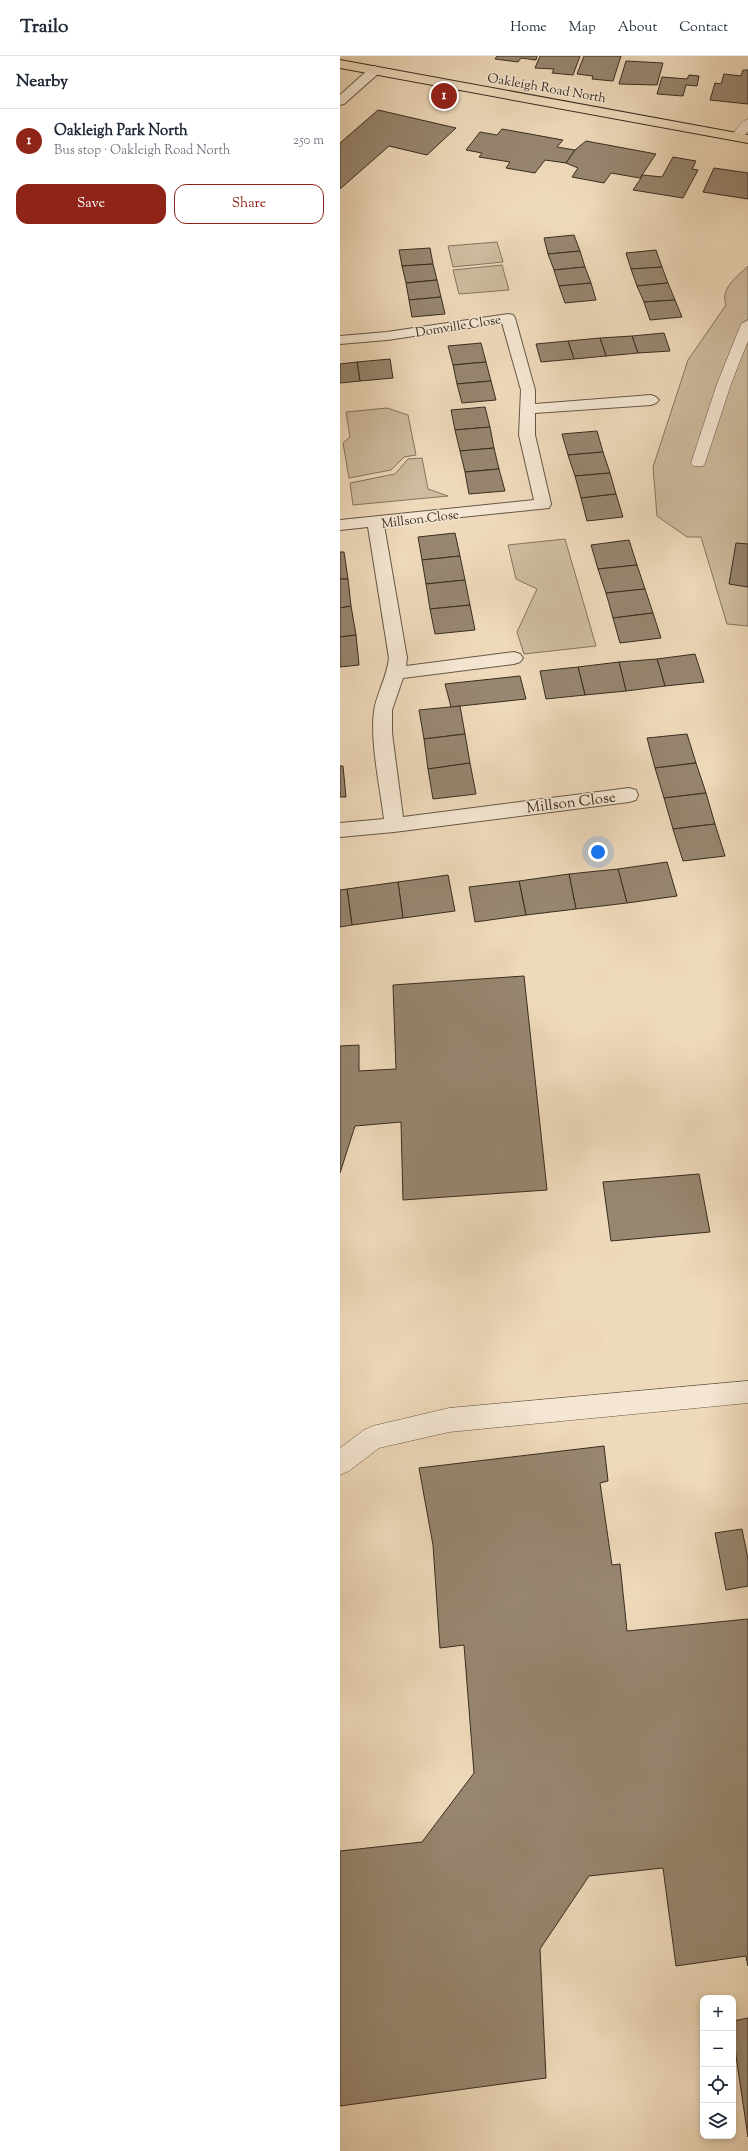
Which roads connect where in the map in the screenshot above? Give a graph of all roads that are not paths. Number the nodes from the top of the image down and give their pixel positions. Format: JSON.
{"nodes":[{"id":1,"x":340,"y":64,"type":"edge"},
{"id":2,"x":375,"y":70,"type":"junction"},
{"id":3,"x":340,"y":101,"type":"edge"},
{"id":4,"x":748,"y":123,"type":"edge"},
{"id":5,"x":742,"y":138,"type":"edge"},
{"id":6,"x":748,"y":324,"type":"edge"},
{"id":7,"x":340,"y":340,"type":"edge"},
{"id":8,"x":651,"y":400,"type":"dead end"},
{"id":9,"x":527,"y":409,"type":"junction"},
{"id":10,"x":698,"y":463,"type":"dead end"},
{"id":11,"x":543,"y":504,"type":"joint"},
{"id":12,"x":375,"y":521,"type":"junction"},
{"id":13,"x":340,"y":525,"type":"edge"},
{"id":14,"x":514,"y":658,"type":"dead end"},
{"id":15,"x":396,"y":673,"type":"junction"},
{"id":16,"x":629,"y":795,"type":"dead end"},
{"id":17,"x":394,"y":825,"type":"junction"},
{"id":18,"x":340,"y":830,"type":"edge"},
{"id":19,"x":748,"y":1392,"type":"edge"},
{"id":20,"x":340,"y":1463,"type":"edge"}],
"edges":[{"from":1,"to":2,"type":"main road","name":"Oakleigh Road North"},
{"from":2,"to":3,"type":"street"},
{"from":2,"to":5,"type":"main road","name":"Oakleigh Road North"},
{"from":4,"to":5,"type":"lane"},
{"from":6,"to":10,"type":"lane"},
{"from":7,"to":9,"type":"street","name":"Domville Close"},
{"from":8,"to":9,"type":"street"},
{"from":9,"to":11,"type":"street","name":"Domville Close"},
{"from":11,"to":12,"type":"street","name":"Millson Close"},
{"from":12,"to":13,"type":"street"},
{"from":12,"to":15,"type":"street","name":"Millson Close"},
{"from":14,"to":15,"type":"street"},
{"from":15,"to":17,"type":"street","name":"Millson Close"},
{"from":16,"to":17,"type":"street","name":"Millson Close"},
{"from":17,"to":18,"type":"street","name":"Millson Close"},
{"from":19,"to":20,"type":"lane"}]}
